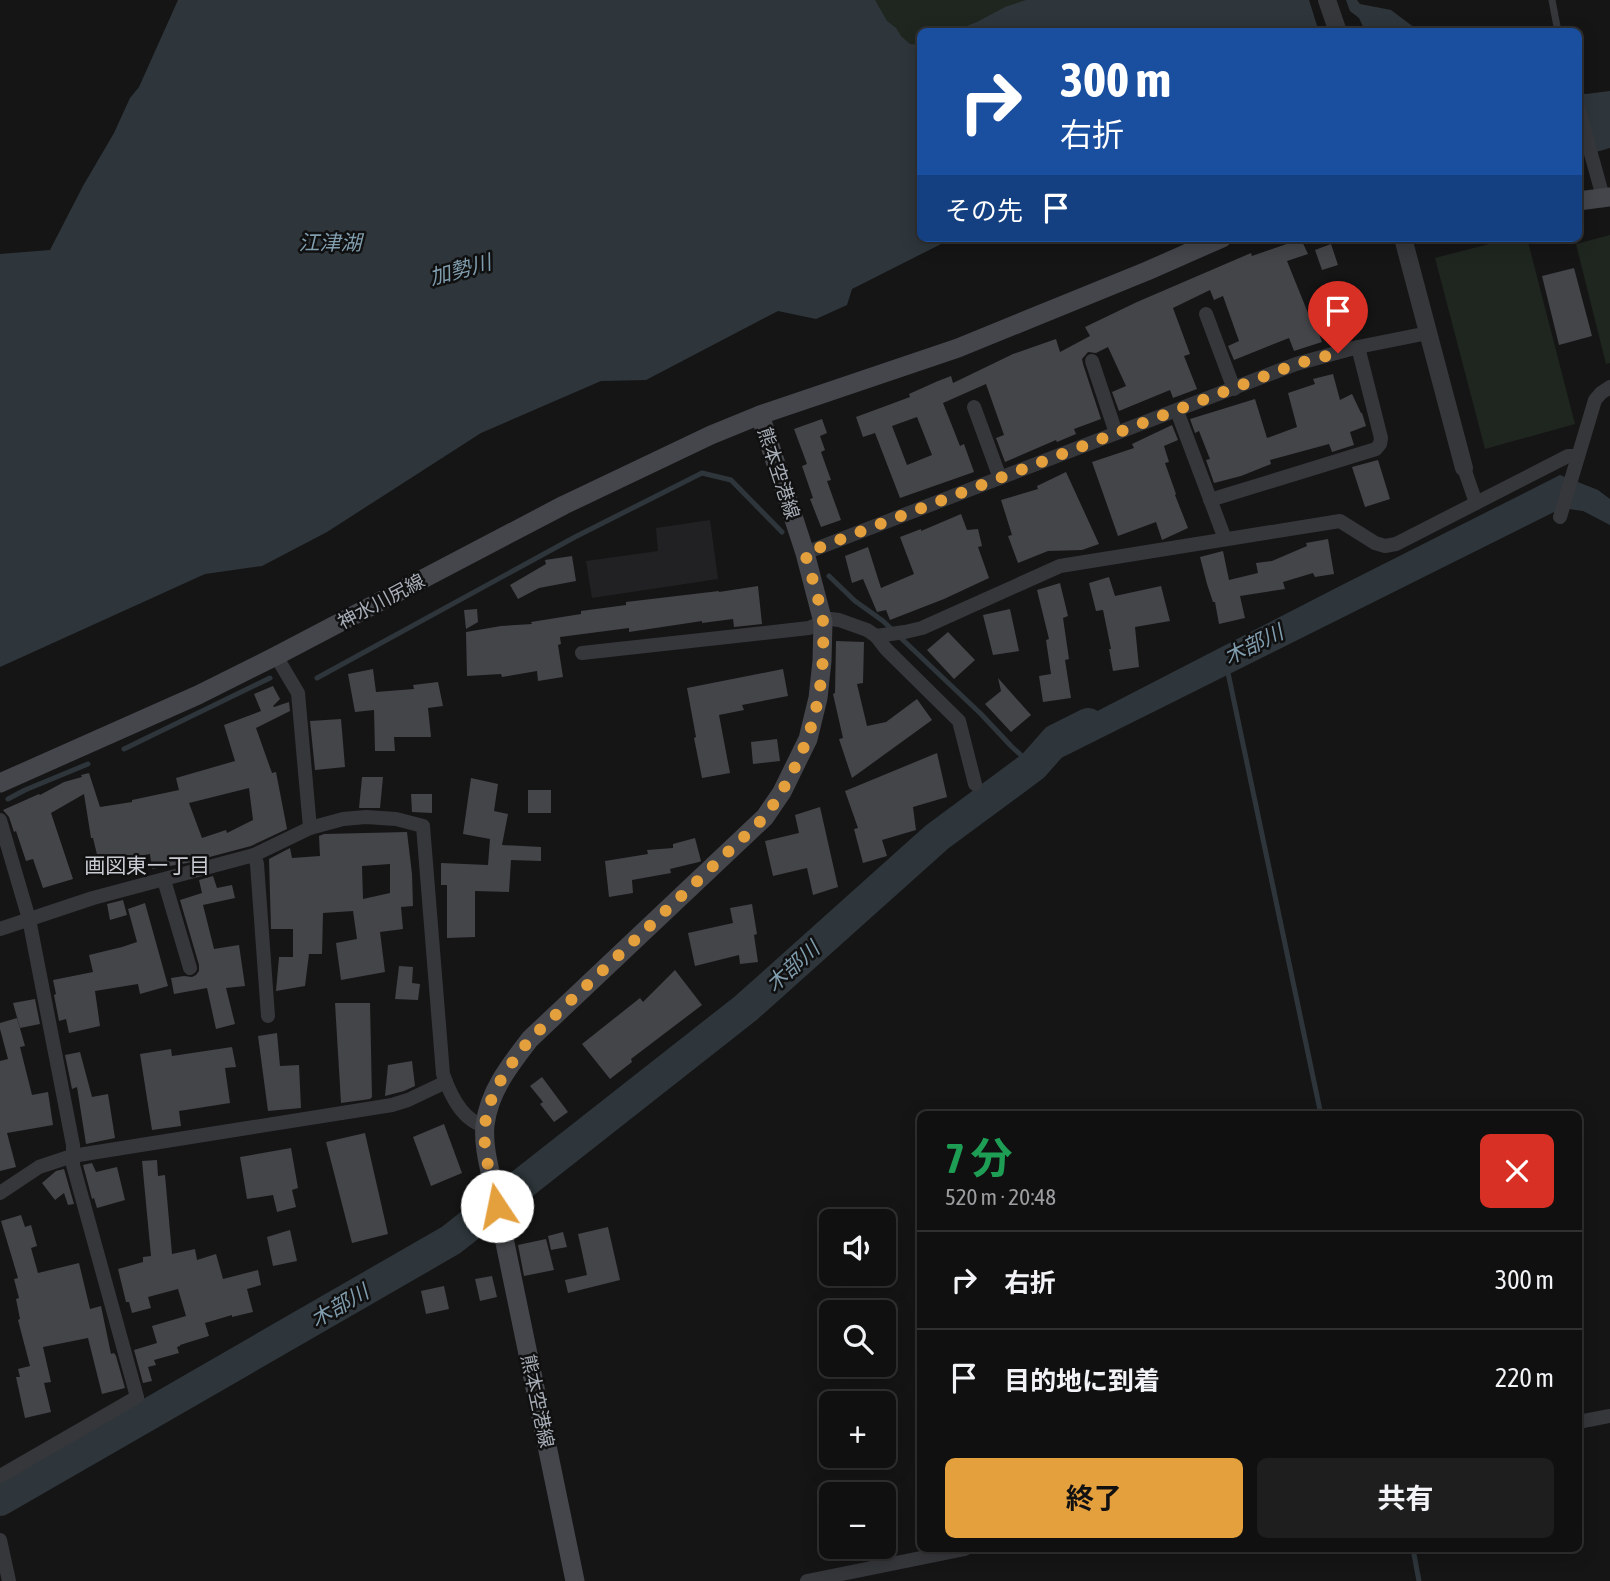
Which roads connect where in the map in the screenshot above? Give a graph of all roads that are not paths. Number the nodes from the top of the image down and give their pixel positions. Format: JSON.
{"nodes":[{"id":1,"x":1327,"y":0,"type":"edge"},
{"id":2,"x":1552,"y":0,"type":"edge"},
{"id":3,"x":1337,"y":28,"type":"edge"},
{"id":4,"x":1557,"y":28,"type":"edge"},
{"id":5,"x":1582,"y":120,"type":"edge"},
{"id":6,"x":1604,"y":192,"type":"edge"},
{"id":7,"x":1582,"y":200,"type":"edge"},
{"id":8,"x":1213,"y":242,"type":"edge"},
{"id":9,"x":1405,"y":242,"type":"edge"},
{"id":10,"x":1206,"y":314,"type":"dead end"},
{"id":11,"x":1428,"y":333,"type":"junction"},
{"id":12,"x":1358,"y":347,"type":"junction"},
{"id":13,"x":1093,"y":362,"type":"dead end"},
{"id":14,"x":1610,"y":387,"type":"edge"},
{"id":15,"x":1234,"y":389,"type":"junction"},
{"id":16,"x":974,"y":408,"type":"dead end"},
{"id":17,"x":1177,"y":411,"type":"junction"},
{"id":18,"x":760,"y":415,"type":"junction"},
{"id":19,"x":1116,"y":433,"type":"junction"},
{"id":20,"x":1578,"y":456,"type":"junction"},
{"id":21,"x":1464,"y":468,"type":"joint"},
{"id":22,"x":1000,"y":478,"type":"junction"},
{"id":23,"x":1210,"y":500,"type":"junction"},
{"id":24,"x":1476,"y":503,"type":"junction"},
{"id":25,"x":1561,"y":515,"type":"dead end"},
{"id":26,"x":1225,"y":539,"type":"junction"},
{"id":27,"x":805,"y":553,"type":"junction"},
{"id":28,"x":823,"y":622,"type":"junction"},
{"id":29,"x":879,"y":635,"type":"junction"},
{"id":30,"x":582,"y":653,"type":"dead end"},
{"id":31,"x":276,"y":656,"type":"junction"},
{"id":32,"x":0,"y":783,"type":"edge"},
{"id":33,"x":975,"y":785,"type":"dead end"},
{"id":34,"x":0,"y":820,"type":"edge"},
{"id":35,"x":310,"y":828,"type":"junction"},
{"id":36,"x":254,"y":855,"type":"junction"},
{"id":37,"x":164,"y":880,"type":"junction"},
{"id":38,"x":29,"y":919,"type":"junction"},
{"id":39,"x":0,"y":929,"type":"edge"},
{"id":40,"x":190,"y":968,"type":"dead end"},
{"id":41,"x":268,"y":1016,"type":"dead end"},
{"id":42,"x":446,"y":1082,"type":"junction"},
{"id":43,"x":485,"y":1126,"type":"junction"},
{"id":44,"x":72,"y":1156,"type":"junction"},
{"id":45,"x":0,"y":1193,"type":"edge"},
{"id":46,"x":1610,"y":1416,"type":"edge"},
{"id":47,"x":1582,"y":1421,"type":"edge"},
{"id":48,"x":0,"y":1476,"type":"edge"},
{"id":49,"x":0,"y":1540,"type":"edge"},
{"id":50,"x":950,"y":1552,"type":"edge"},
{"id":51,"x":9,"y":1581,"type":"edge"},
{"id":52,"x":575,"y":1581,"type":"edge"},
{"id":53,"x":807,"y":1581,"type":"edge"}],
"edges":[{"from":1,"to":3,"type":"street"},
{"from":2,"to":4,"type":"lane"},
{"from":5,"to":6,"type":"street"},
{"from":6,"to":7,"type":"main road"},
{"from":8,"to":18,"type":"main road","name":"熊本空港線"},
{"from":9,"to":11,"type":"street"},
{"from":10,"to":15,"type":"street"},
{"from":11,"to":12,"type":"street"},
{"from":11,"to":21,"type":"street"},
{"from":12,"to":15,"type":"street"},
{"from":12,"to":23,"type":"street"},
{"from":13,"to":19,"type":"street"},
{"from":14,"to":20,"type":"street"},
{"from":15,"to":17,"type":"street"},
{"from":16,"to":22,"type":"street"},
{"from":17,"to":19,"type":"street"},
{"from":17,"to":23,"type":"street"},
{"from":18,"to":27,"type":"main road","name":"熊本空港線"},
{"from":18,"to":31,"type":"main road","name":"神水川尻線"},
{"from":19,"to":22,"type":"street"},
{"from":20,"to":24,"type":"street"},
{"from":20,"to":25,"type":"street"},
{"from":21,"to":24,"type":"street"},
{"from":22,"to":27,"type":"street"},
{"from":23,"to":26,"type":"street"},
{"from":24,"to":26,"type":"street"},
{"from":26,"to":29,"type":"street"},
{"from":27,"to":28,"type":"main road","name":"熊本空港線"},
{"from":28,"to":29,"type":"street"},
{"from":28,"to":30,"type":"street"},
{"from":28,"to":43,"type":"main road","name":"熊本空港線"},
{"from":29,"to":33,"type":"street"},
{"from":31,"to":32,"type":"main road","name":"神水川尻線"},
{"from":31,"to":35,"type":"street"},
{"from":34,"to":38,"type":"street"},
{"from":35,"to":36,"type":"street"},
{"from":35,"to":42,"type":"street"},
{"from":36,"to":37,"type":"street"},
{"from":36,"to":41,"type":"street"},
{"from":37,"to":38,"type":"street"},
{"from":37,"to":40,"type":"street"},
{"from":38,"to":39,"type":"street"},
{"from":38,"to":44,"type":"street"},
{"from":42,"to":43,"type":"street"},
{"from":42,"to":44,"type":"street"},
{"from":43,"to":52,"type":"main road","name":"熊本空港線"},
{"from":44,"to":45,"type":"street"},
{"from":44,"to":48,"type":"street"},
{"from":46,"to":47,"type":"street"},
{"from":49,"to":51,"type":"street"},
{"from":50,"to":53,"type":"street"}]}
